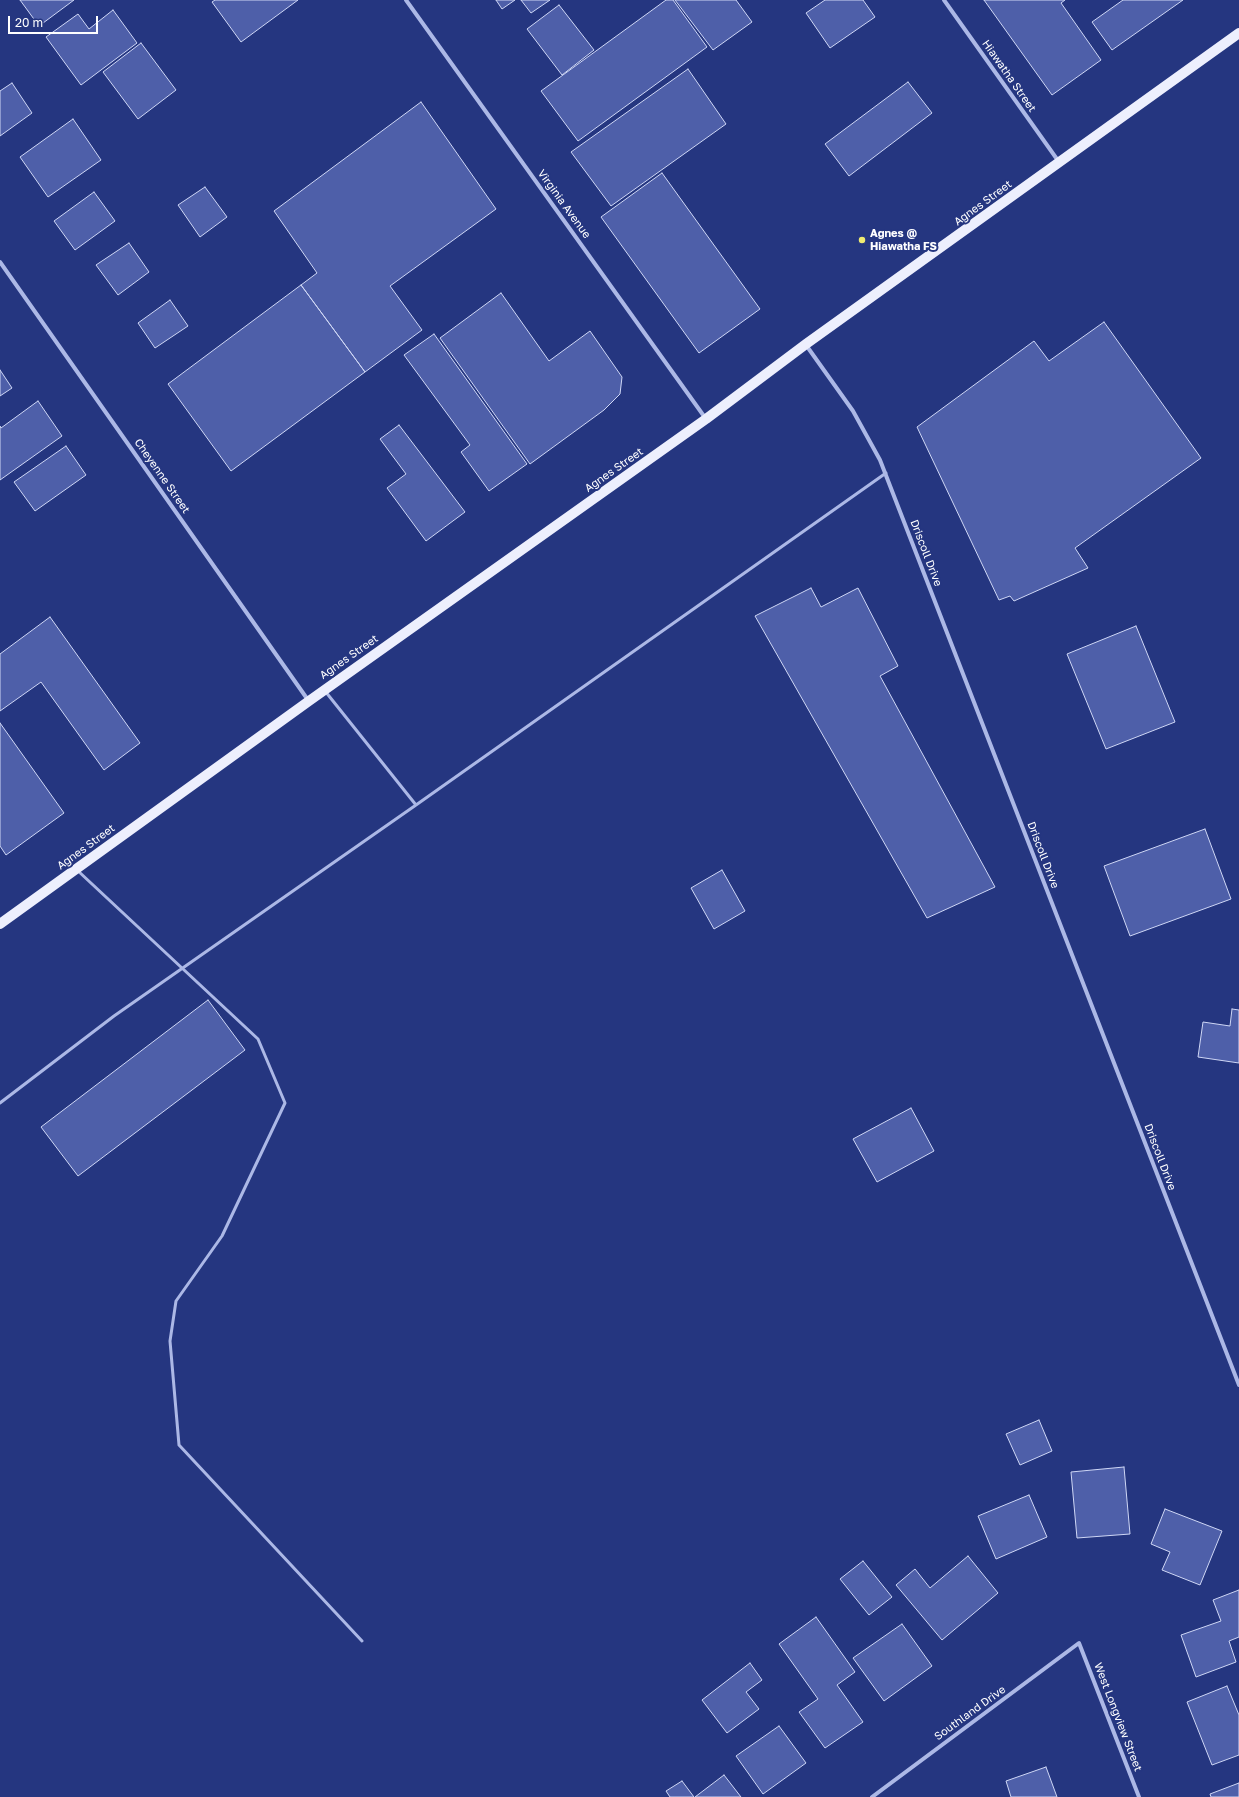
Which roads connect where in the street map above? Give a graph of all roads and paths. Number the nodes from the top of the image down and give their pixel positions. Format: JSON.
{"nodes":[{"id":1,"x":406,"y":0,"type":"edge"},
{"id":2,"x":944,"y":0,"type":"edge"},
{"id":3,"x":1239,"y":33,"type":"edge"},
{"id":4,"x":1060,"y":163,"type":"junction"},
{"id":5,"x":0,"y":262,"type":"edge"},
{"id":6,"x":806,"y":344,"type":"junction"},
{"id":7,"x":706,"y":419,"type":"junction"},
{"id":8,"x":886,"y":473,"type":"junction"},
{"id":9,"x":324,"y":690,"type":"junction"},
{"id":10,"x":309,"y":700,"type":"junction"},
{"id":11,"x":416,"y":805,"type":"junction"},
{"id":12,"x":75,"y":869,"type":"junction"},
{"id":13,"x":0,"y":924,"type":"edge"},
{"id":14,"x":182,"y":968,"type":"junction"},
{"id":15,"x":0,"y":1103,"type":"edge"},
{"id":16,"x":1239,"y":1386,"type":"edge"},
{"id":17,"x":362,"y":1640,"type":"dead end"},
{"id":18,"x":1079,"y":1643,"type":"joint"},
{"id":19,"x":872,"y":1797,"type":"edge"},
{"id":20,"x":1139,"y":1797,"type":"edge"}],
"edges":[{"from":1,"to":7,"type":"street","name":"Virginia Avenue"},
{"from":2,"to":4,"type":"street","name":"Hiawatha Street"},
{"from":3,"to":4,"type":"main road","name":"Agnes Street"},
{"from":4,"to":6,"type":"main road","name":"Agnes Street"},
{"from":5,"to":10,"type":"street","name":"Cheyenne Street"},
{"from":6,"to":7,"type":"main road","name":"Agnes Street"},
{"from":6,"to":8,"type":"street","name":"Driscoll Drive"},
{"from":7,"to":9,"type":"main road","name":"Agnes Street"},
{"from":8,"to":11,"type":"lane"},
{"from":8,"to":16,"type":"street","name":"Driscoll Drive"},
{"from":9,"to":10,"type":"main road","name":"Agnes Street"},
{"from":9,"to":11,"type":"lane"},
{"from":10,"to":12,"type":"main road","name":"Agnes Street"},
{"from":11,"to":14,"type":"lane"},
{"from":12,"to":13,"type":"main road","name":"Agnes Street"},
{"from":12,"to":14,"type":"lane"},
{"from":14,"to":15,"type":"lane"},
{"from":14,"to":17,"type":"lane"},
{"from":18,"to":19,"type":"street","name":"Southland Drive"},
{"from":18,"to":20,"type":"street","name":"West Longview Street"}]}
